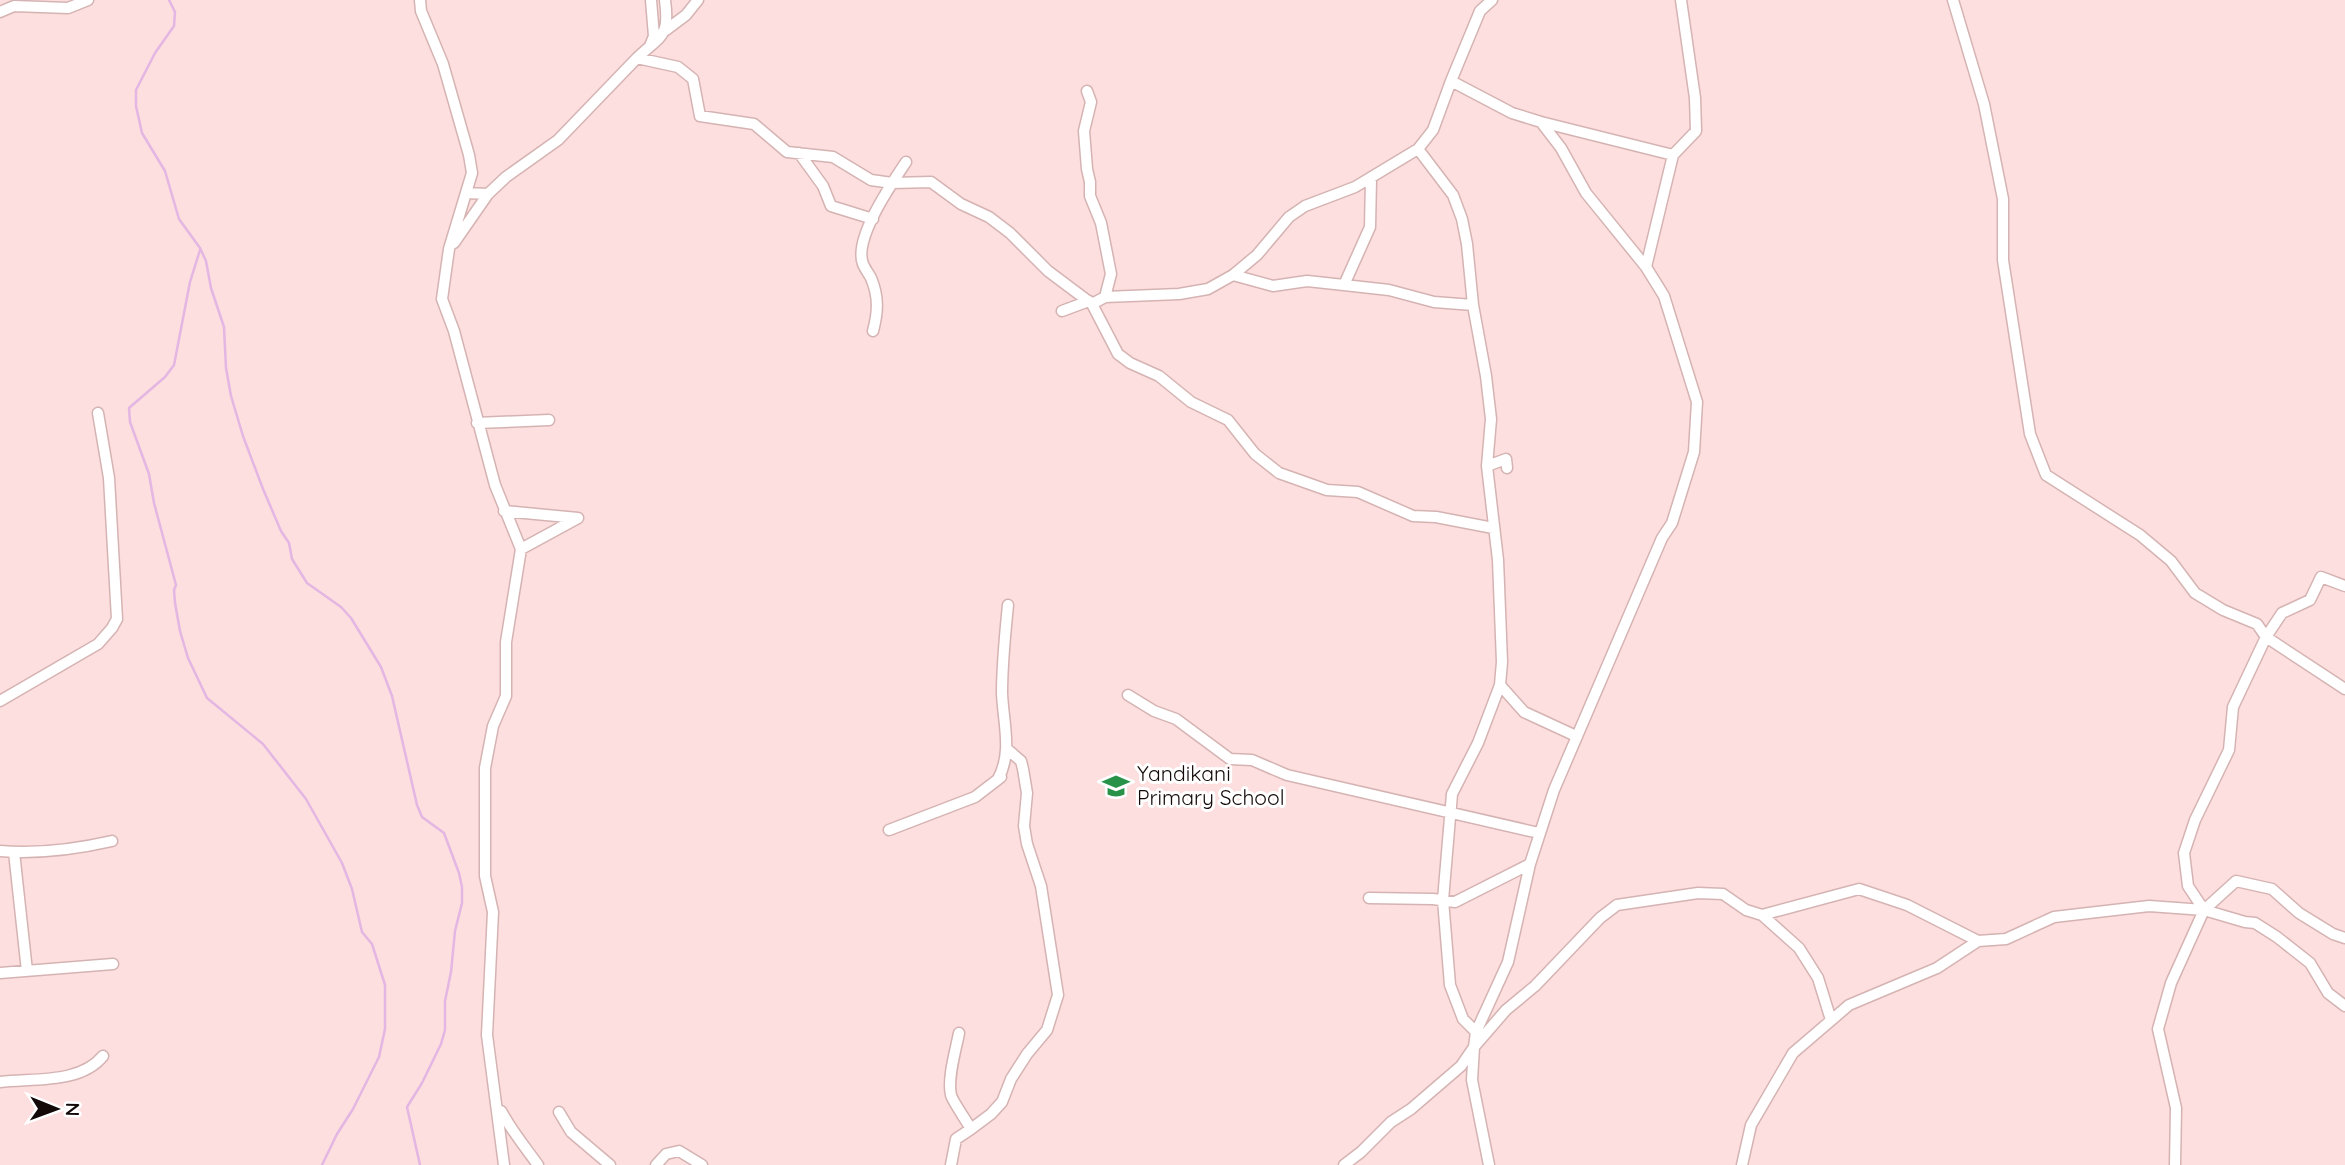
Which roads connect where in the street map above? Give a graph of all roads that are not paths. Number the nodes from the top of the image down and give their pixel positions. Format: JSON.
{"nodes":[{"id":1,"x":88,"y":0,"type":"edge"},
{"id":2,"x":420,"y":0,"type":"edge"},
{"id":3,"x":651,"y":0,"type":"edge"},
{"id":4,"x":665,"y":0,"type":"edge"},
{"id":5,"x":697,"y":0,"type":"edge"},
{"id":6,"x":1492,"y":0,"type":"edge"},
{"id":7,"x":1681,"y":0,"type":"edge"},
{"id":8,"x":1953,"y":0,"type":"edge"},
{"id":9,"x":0,"y":12,"type":"edge"},
{"id":10,"x":666,"y":30,"type":"junction"},
{"id":11,"x":650,"y":46,"type":"junction"},
{"id":12,"x":637,"y":58,"type":"junction"},
{"id":13,"x":1451,"y":81,"type":"junction"},
{"id":14,"x":1087,"y":91,"type":"dead end"},
{"id":15,"x":1541,"y":122,"type":"junction"},
{"id":16,"x":1418,"y":149,"type":"junction"},
{"id":17,"x":799,"y":153,"type":"junction"},
{"id":18,"x":1672,"y":155,"type":"junction"},
{"id":19,"x":906,"y":162,"type":"dead end"},
{"id":20,"x":1371,"y":179,"type":"junction"},
{"id":21,"x":892,"y":183,"type":"junction"},
{"id":22,"x":466,"y":193,"type":"junction"},
{"id":23,"x":488,"y":194,"type":"junction"},
{"id":24,"x":873,"y":219,"type":"junction"},
{"id":25,"x":449,"y":249,"type":"junction"},
{"id":26,"x":1646,"y":267,"type":"junction"},
{"id":27,"x":1233,"y":275,"type":"junction"},
{"id":28,"x":1343,"y":285,"type":"junction"},
{"id":29,"x":1105,"y":297,"type":"junction"},
{"id":30,"x":1090,"y":303,"type":"junction"},
{"id":31,"x":1473,"y":305,"type":"junction"},
{"id":32,"x":1062,"y":311,"type":"dead end"},
{"id":33,"x":873,"y":331,"type":"dead end"},
{"id":34,"x":98,"y":413,"type":"dead end"},
{"id":35,"x":549,"y":420,"type":"dead end"},
{"id":36,"x":477,"y":423,"type":"junction"},
{"id":37,"x":1487,"y":466,"type":"junction"},
{"id":38,"x":1507,"y":468,"type":"dead end"},
{"id":39,"x":504,"y":511,"type":"junction"},
{"id":40,"x":1493,"y":528,"type":"junction"},
{"id":41,"x":521,"y":549,"type":"junction"},
{"id":42,"x":2345,"y":586,"type":"edge"},
{"id":43,"x":1008,"y":605,"type":"dead end"},
{"id":44,"x":2266,"y":637,"type":"junction"},
{"id":45,"x":1500,"y":685,"type":"junction"},
{"id":46,"x":2345,"y":689,"type":"edge"},
{"id":47,"x":1128,"y":695,"type":"dead end"},
{"id":48,"x":0,"y":701,"type":"edge"},
{"id":49,"x":1576,"y":736,"type":"junction"},
{"id":50,"x":1007,"y":750,"type":"junction"},
{"id":51,"x":1021,"y":761,"type":"junction"},
{"id":52,"x":998,"y":779,"type":"junction"},
{"id":53,"x":1449,"y":813,"type":"junction"},
{"id":54,"x":889,"y":830,"type":"dead end"},
{"id":55,"x":1539,"y":833,"type":"junction"},
{"id":56,"x":112,"y":841,"type":"dead end"},
{"id":57,"x":0,"y":851,"type":"edge"},
{"id":58,"x":14,"y":852,"type":"junction"},
{"id":59,"x":1530,"y":864,"type":"junction"},
{"id":60,"x":1369,"y":898,"type":"dead end"},
{"id":61,"x":1443,"y":900,"type":"junction"},
{"id":62,"x":2204,"y":910,"type":"junction"},
{"id":63,"x":1762,"y":915,"type":"junction"},
{"id":64,"x":2345,"y":938,"type":"edge"},
{"id":65,"x":1978,"y":941,"type":"junction"},
{"id":66,"x":113,"y":964,"type":"dead end"},
{"id":67,"x":27,"y":971,"type":"junction"},
{"id":68,"x":0,"y":973,"type":"edge"},
{"id":69,"x":2345,"y":1006,"type":"edge"},
{"id":70,"x":1831,"y":1020,"type":"junction"},
{"id":71,"x":1476,"y":1032,"type":"junction"},
{"id":72,"x":959,"y":1033,"type":"dead end"},
{"id":73,"x":1474,"y":1047,"type":"junction"},
{"id":74,"x":103,"y":1056,"type":"dead end"},
{"id":75,"x":0,"y":1082,"type":"edge"},
{"id":76,"x":497,"y":1105,"type":"junction"},
{"id":77,"x":559,"y":1112,"type":"dead end"},
{"id":78,"x":971,"y":1129,"type":"junction"},
{"id":79,"x":504,"y":1165,"type":"edge"},
{"id":80,"x":538,"y":1165,"type":"edge"},
{"id":81,"x":610,"y":1165,"type":"edge"},
{"id":82,"x":656,"y":1165,"type":"edge"},
{"id":83,"x":702,"y":1165,"type":"edge"},
{"id":84,"x":951,"y":1165,"type":"edge"},
{"id":85,"x":1344,"y":1165,"type":"edge"},
{"id":86,"x":1489,"y":1165,"type":"edge"},
{"id":87,"x":1742,"y":1165,"type":"edge"},
{"id":88,"x":2175,"y":1165,"type":"edge"}],
"edges":[{"from":1,"to":9,"type":"street"},
{"from":2,"to":22,"type":"street"},
{"from":3,"to":11,"type":"street"},
{"from":4,"to":10,"type":"street"},
{"from":5,"to":10,"type":"street"},
{"from":6,"to":13,"type":"street"},
{"from":7,"to":18,"type":"street"},
{"from":8,"to":44,"type":"street"},
{"from":10,"to":11,"type":"street"},
{"from":11,"to":12,"type":"street"},
{"from":12,"to":17,"type":"street"},
{"from":12,"to":23,"type":"street"},
{"from":13,"to":15,"type":"street"},
{"from":13,"to":16,"type":"street"},
{"from":14,"to":29,"type":"street"},
{"from":15,"to":18,"type":"street"},
{"from":15,"to":26,"type":"street"},
{"from":16,"to":20,"type":"street"},
{"from":16,"to":31,"type":"street"},
{"from":17,"to":21,"type":"street"},
{"from":17,"to":24,"type":"street"},
{"from":18,"to":26,"type":"street"},
{"from":19,"to":21,"type":"street"},
{"from":20,"to":27,"type":"street"},
{"from":20,"to":28,"type":"street"},
{"from":21,"to":24,"type":"street"},
{"from":21,"to":30,"type":"street"},
{"from":22,"to":23,"type":"street"},
{"from":22,"to":25,"type":"street"},
{"from":23,"to":25,"type":"street"},
{"from":24,"to":33,"type":"street"},
{"from":25,"to":36,"type":"street"},
{"from":26,"to":49,"type":"street"},
{"from":27,"to":28,"type":"street"},
{"from":27,"to":29,"type":"street"},
{"from":28,"to":31,"type":"street"},
{"from":29,"to":30,"type":"street"},
{"from":30,"to":32,"type":"street"},
{"from":30,"to":40,"type":"street"},
{"from":31,"to":37,"type":"street"},
{"from":34,"to":48,"type":"street"},
{"from":35,"to":36,"type":"street"},
{"from":36,"to":39,"type":"street"},
{"from":37,"to":38,"type":"street"},
{"from":37,"to":40,"type":"street"},
{"from":39,"to":41,"type":"street"},
{"from":39,"to":41,"type":"street"},
{"from":40,"to":45,"type":"street"},
{"from":41,"to":76,"type":"street"},
{"from":42,"to":44,"type":"street"},
{"from":43,"to":50,"type":"street"},
{"from":44,"to":46,"type":"street"},
{"from":44,"to":62,"type":"street"},
{"from":45,"to":49,"type":"street"},
{"from":45,"to":53,"type":"street"},
{"from":47,"to":53,"type":"street"},
{"from":49,"to":55,"type":"street"},
{"from":50,"to":51,"type":"street"},
{"from":50,"to":52,"type":"street"},
{"from":51,"to":52,"type":"street"},
{"from":51,"to":78,"type":"street"},
{"from":52,"to":54,"type":"street"},
{"from":53,"to":55,"type":"street"},
{"from":53,"to":61,"type":"street"},
{"from":55,"to":59,"type":"street"},
{"from":56,"to":58,"type":"street"},
{"from":57,"to":58,"type":"street"},
{"from":58,"to":67,"type":"street"},
{"from":59,"to":61,"type":"street"},
{"from":59,"to":71,"type":"street"},
{"from":60,"to":61,"type":"street"},
{"from":61,"to":71,"type":"street"},
{"from":62,"to":64,"type":"street"},
{"from":62,"to":65,"type":"street"},
{"from":62,"to":69,"type":"street"},
{"from":62,"to":88,"type":"street"},
{"from":63,"to":65,"type":"street"},
{"from":63,"to":70,"type":"street"},
{"from":63,"to":73,"type":"street"},
{"from":65,"to":70,"type":"street"},
{"from":66,"to":67,"type":"street"},
{"from":67,"to":68,"type":"street"},
{"from":70,"to":87,"type":"street"},
{"from":71,"to":73,"type":"street"},
{"from":72,"to":78,"type":"street"},
{"from":73,"to":85,"type":"street"},
{"from":73,"to":86,"type":"street"},
{"from":74,"to":75,"type":"street"},
{"from":76,"to":79,"type":"street"},
{"from":76,"to":80,"type":"street"},
{"from":77,"to":81,"type":"street"},
{"from":78,"to":84,"type":"street"},
{"from":82,"to":83,"type":"street"}]}
